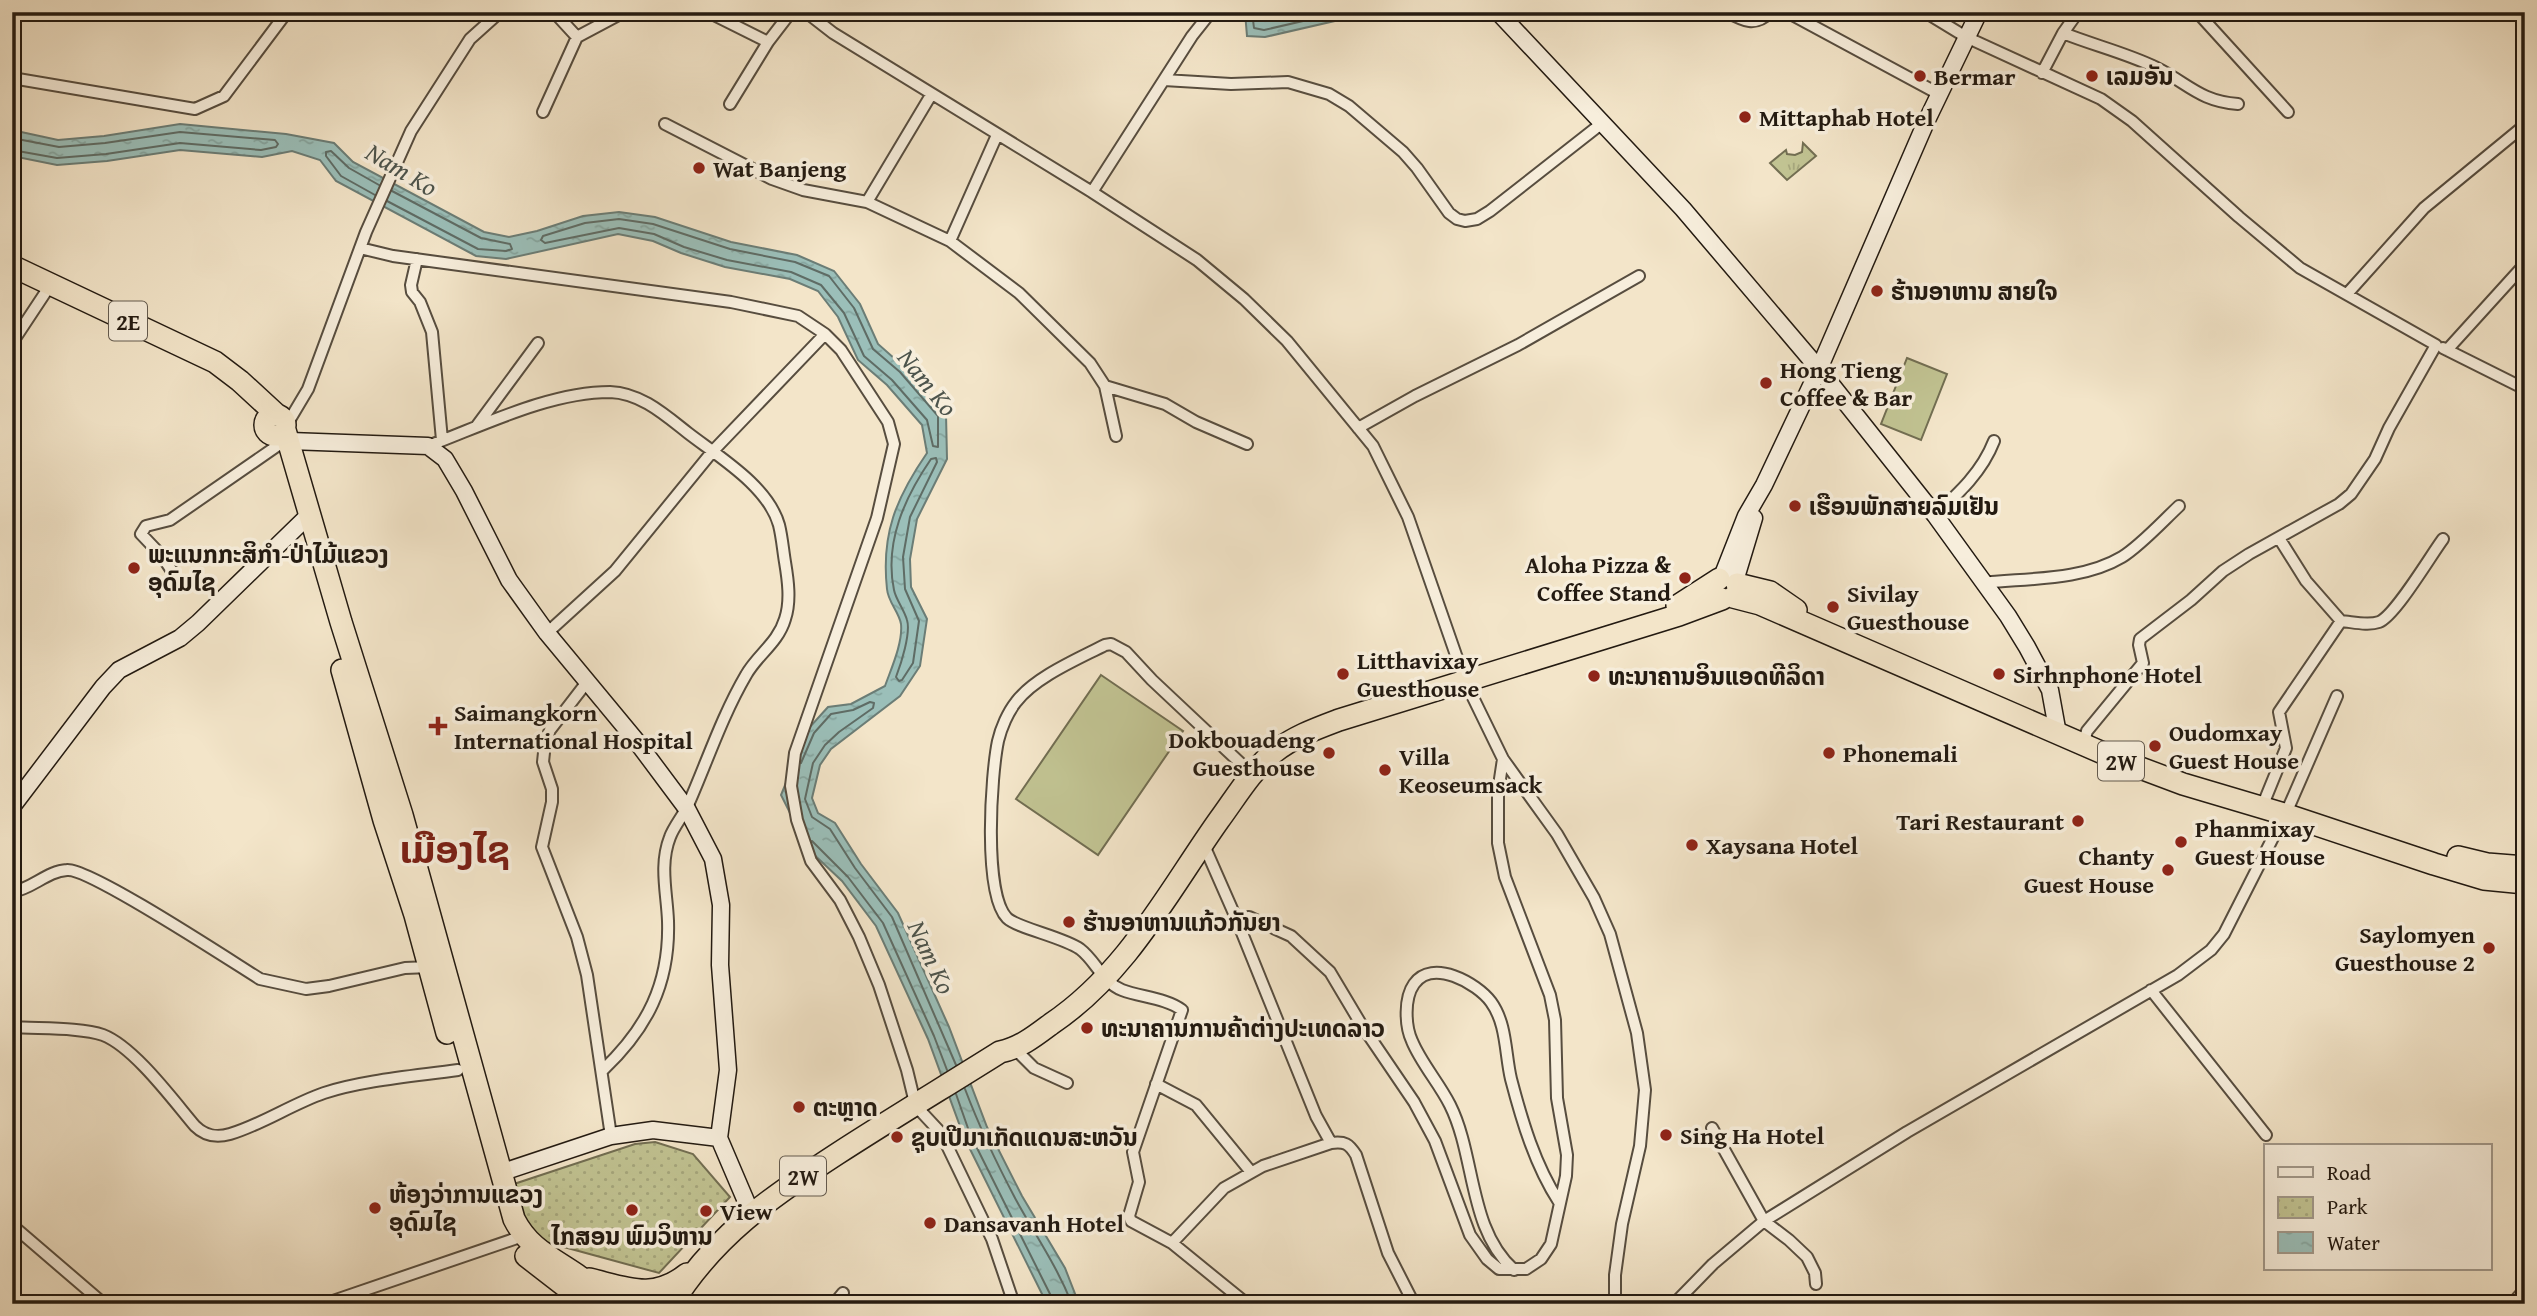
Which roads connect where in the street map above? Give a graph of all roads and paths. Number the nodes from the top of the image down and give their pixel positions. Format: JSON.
{"nodes":[{"id":1,"x":287,"y":12,"type":"edge"},
{"id":2,"x":480,"y":12,"type":"edge"},
{"id":3,"x":500,"y":12,"type":"edge"},
{"id":4,"x":554,"y":12,"type":"edge"},
{"id":5,"x":624,"y":12,"type":"edge"},
{"id":6,"x":708,"y":12,"type":"edge"},
{"id":7,"x":791,"y":12,"type":"edge"},
{"id":8,"x":806,"y":12,"type":"edge"},
{"id":9,"x":1211,"y":12,"type":"edge"},
{"id":10,"x":1727,"y":12,"type":"edge"},
{"id":11,"x":1770,"y":12,"type":"edge"},
{"id":12,"x":1787,"y":12,"type":"edge"},
{"id":13,"x":1925,"y":12,"type":"edge"},
{"id":14,"x":1979,"y":12,"type":"edge"},
{"id":15,"x":2078,"y":12,"type":"edge"},
{"id":16,"x":2197,"y":12,"type":"edge"},
{"id":17,"x":1506,"y":15,"type":"edge"},
{"id":18,"x":491,"y":20,"type":"junction"},
{"id":19,"x":2063,"y":33,"type":"junction"},
{"id":20,"x":577,"y":37,"type":"junction"},
{"id":21,"x":1966,"y":37,"type":"junction"},
{"id":22,"x":768,"y":42,"type":"junction"},
{"id":23,"x":2042,"y":73,"type":"junction"},
{"id":24,"x":12,"y":78,"type":"edge"},
{"id":25,"x":1164,"y":80,"type":"junction"},
{"id":26,"x":1939,"y":94,"type":"junction"},
{"id":27,"x":932,"y":95,"type":"junction"},
{"id":28,"x":730,"y":104,"type":"dead end"},
{"id":29,"x":2238,"y":104,"type":"dead end"},
{"id":30,"x":543,"y":112,"type":"dead end"},
{"id":31,"x":2288,"y":112,"type":"dead end"},
{"id":32,"x":665,"y":124,"type":"dead end"},
{"id":33,"x":1601,"y":124,"type":"junction"},
{"id":34,"x":2525,"y":125,"type":"edge"},
{"id":35,"x":997,"y":135,"type":"junction"},
{"id":36,"x":1092,"y":192,"type":"junction"},
{"id":37,"x":867,"y":202,"type":"junction"},
{"id":38,"x":950,"y":241,"type":"junction"},
{"id":39,"x":360,"y":248,"type":"junction"},
{"id":40,"x":417,"y":259,"type":"junction"},
{"id":41,"x":2525,"y":264,"type":"edge"},
{"id":42,"x":12,"y":266,"type":"edge"},
{"id":43,"x":1639,"y":276,"type":"dead end"},
{"id":44,"x":51,"y":284,"type":"junction"},
{"id":45,"x":2347,"y":294,"type":"junction"},
{"id":46,"x":825,"y":334,"type":"junction"},
{"id":47,"x":12,"y":343,"type":"edge"},
{"id":48,"x":538,"y":343,"type":"dead end"},
{"id":49,"x":2436,"y":345,"type":"junction"},
{"id":50,"x":2447,"y":350,"type":"junction"},
{"id":51,"x":1819,"y":369,"type":"junction"},
{"id":52,"x":1105,"y":386,"type":"junction"},
{"id":53,"x":2525,"y":388,"type":"edge"},
{"id":54,"x":476,"y":427,"type":"junction"},
{"id":55,"x":1358,"y":428,"type":"junction"},
{"id":56,"x":279,"y":429,"type":"junction"},
{"id":57,"x":1116,"y":436,"type":"dead end"},
{"id":58,"x":1994,"y":441,"type":"dead end"},
{"id":59,"x":435,"y":443,"type":"junction"},
{"id":60,"x":1247,"y":444,"type":"dead end"},
{"id":61,"x":712,"y":452,"type":"junction"},
{"id":62,"x":2179,"y":506,"type":"dead end"},
{"id":63,"x":1935,"y":515,"type":"junction"},
{"id":64,"x":304,"y":518,"type":"junction"},
{"id":65,"x":2279,"y":538,"type":"junction"},
{"id":66,"x":2443,"y":539,"type":"dead end"},
{"id":67,"x":172,"y":571,"type":"dead end"},
{"id":68,"x":1982,"y":583,"type":"junction"},
{"id":69,"x":1728,"y":586,"type":"junction"},
{"id":70,"x":2341,"y":621,"type":"junction"},
{"id":71,"x":547,"y":633,"type":"junction"},
{"id":72,"x":1463,"y":676,"type":"junction"},
{"id":73,"x":587,"y":682,"type":"junction"},
{"id":74,"x":2337,"y":696,"type":"dead end"},
{"id":75,"x":2057,"y":727,"type":"junction"},
{"id":76,"x":2085,"y":738,"type":"junction"},
{"id":77,"x":1503,"y":759,"type":"junction"},
{"id":78,"x":1248,"y":770,"type":"junction"},
{"id":79,"x":2265,"y":802,"type":"junction"},
{"id":80,"x":12,"y":807,"type":"edge"},
{"id":81,"x":687,"y":809,"type":"junction"},
{"id":82,"x":2287,"y":809,"type":"junction"},
{"id":83,"x":1199,"y":840,"type":"junction"},
{"id":84,"x":2525,"y":867,"type":"edge"},
{"id":85,"x":2525,"y":883,"type":"edge"},
{"id":86,"x":12,"y":892,"type":"edge"},
{"id":87,"x":1236,"y":918,"type":"junction"},
{"id":88,"x":435,"y":965,"type":"junction"},
{"id":89,"x":1101,"y":975,"type":"junction"},
{"id":90,"x":2151,"y":990,"type":"junction"},
{"id":91,"x":12,"y":1027,"type":"edge"},
{"id":92,"x":1002,"y":1053,"type":"junction"},
{"id":93,"x":603,"y":1070,"type":"junction"},
{"id":94,"x":466,"y":1082,"type":"junction"},
{"id":95,"x":1067,"y":1083,"type":"dead end"},
{"id":96,"x":1156,"y":1084,"type":"junction"},
{"id":97,"x":916,"y":1103,"type":"junction"},
{"id":98,"x":1712,"y":1128,"type":"dead end"},
{"id":99,"x":2266,"y":1135,"type":"dead end"},
{"id":100,"x":611,"y":1136,"type":"junction"},
{"id":101,"x":719,"y":1138,"type":"junction"},
{"id":102,"x":1331,"y":1143,"type":"junction"},
{"id":103,"x":1251,"y":1172,"type":"junction"},
{"id":104,"x":500,"y":1173,"type":"junction"},
{"id":105,"x":1559,"y":1202,"type":"junction"},
{"id":106,"x":751,"y":1213,"type":"junction"},
{"id":107,"x":1764,"y":1221,"type":"junction"},
{"id":108,"x":12,"y":1224,"type":"edge"},
{"id":109,"x":518,"y":1238,"type":"junction"},
{"id":110,"x":1172,"y":1243,"type":"junction"},
{"id":111,"x":700,"y":1264,"type":"junction"},
{"id":112,"x":1514,"y":1270,"type":"junction"},
{"id":113,"x":581,"y":1278,"type":"junction"},
{"id":114,"x":1816,"y":1284,"type":"dead end"},
{"id":115,"x":2525,"y":1289,"type":"edge"},
{"id":116,"x":843,"y":1293,"type":"dead end"},
{"id":117,"x":104,"y":1304,"type":"edge"},
{"id":118,"x":324,"y":1304,"type":"edge"},
{"id":119,"x":588,"y":1304,"type":"edge"},
{"id":120,"x":616,"y":1304,"type":"edge"},
{"id":121,"x":672,"y":1304,"type":"edge"},
{"id":122,"x":834,"y":1304,"type":"edge"},
{"id":123,"x":1014,"y":1304,"type":"edge"},
{"id":124,"x":1247,"y":1304,"type":"edge"},
{"id":125,"x":1413,"y":1304,"type":"edge"},
{"id":126,"x":1615,"y":1304,"type":"edge"},
{"id":127,"x":1674,"y":1304,"type":"edge"},
{"id":128,"x":2512,"y":1304,"type":"edge"}],
"edges":[{"from":1,"to":24,"type":"street"},
{"from":2,"to":18,"type":"street"},
{"from":3,"to":18,"type":"street"},
{"from":4,"to":20,"type":"street"},
{"from":5,"to":20,"type":"street"},
{"from":6,"to":22,"type":"street"},
{"from":7,"to":22,"type":"street"},
{"from":8,"to":27,"type":"street"},
{"from":9,"to":25,"type":"street"},
{"from":10,"to":11,"type":"street"},
{"from":12,"to":26,"type":"street"},
{"from":13,"to":21,"type":"street"},
{"from":14,"to":21,"type":"street"},
{"from":15,"to":19,"type":"street"},
{"from":16,"to":31,"type":"street"},
{"from":17,"to":33,"type":"street"},
{"from":18,"to":39,"type":"street"},
{"from":19,"to":23,"type":"street"},
{"from":19,"to":29,"type":"street"},
{"from":20,"to":30,"type":"street"},
{"from":21,"to":23,"type":"street"},
{"from":21,"to":26,"type":"street"},
{"from":22,"to":28,"type":"street"},
{"from":23,"to":45,"type":"street"},
{"from":25,"to":33,"type":"street"},
{"from":25,"to":36,"type":"street"},
{"from":26,"to":51,"type":"street"},
{"from":27,"to":35,"type":"street"},
{"from":27,"to":37,"type":"street"},
{"from":32,"to":37,"type":"street"},
{"from":33,"to":51,"type":"street"},
{"from":34,"to":45,"type":"street"},
{"from":35,"to":36,"type":"street"},
{"from":35,"to":38,"type":"street"},
{"from":36,"to":55,"type":"street"},
{"from":37,"to":38,"type":"street"},
{"from":38,"to":52,"type":"street"},
{"from":39,"to":40,"type":"street"},
{"from":39,"to":56,"type":"street"},
{"from":40,"to":46,"type":"street"},
{"from":40,"to":59,"type":"street"},
{"from":41,"to":50,"type":"street"},
{"from":42,"to":44,"type":"highway","number":"2E"},
{"from":43,"to":55,"type":"street"},
{"from":44,"to":47,"type":"street"},
{"from":44,"to":56,"type":"highway","number":"2E"},
{"from":45,"to":49,"type":"street"},
{"from":46,"to":61,"type":"street"},
{"from":46,"to":97,"type":"street"},
{"from":48,"to":54,"type":"street"},
{"from":49,"to":50,"type":"street"},
{"from":49,"to":65,"type":"street"},
{"from":50,"to":53,"type":"street"},
{"from":51,"to":63,"type":"street"},
{"from":51,"to":69,"type":"street"},
{"from":52,"to":57,"type":"street"},
{"from":52,"to":60,"type":"street"},
{"from":54,"to":59,"type":"street"},
{"from":54,"to":61,"type":"street"},
{"from":55,"to":72,"type":"street"},
{"from":56,"to":59,"type":"street"},
{"from":56,"to":64,"type":"highway"},
{"from":56,"to":67,"type":"street"},
{"from":58,"to":63,"type":"street"},
{"from":59,"to":71,"type":"street"},
{"from":61,"to":71,"type":"street"},
{"from":61,"to":81,"type":"street"},
{"from":62,"to":68,"type":"street"},
{"from":63,"to":68,"type":"street"},
{"from":64,"to":80,"type":"street"},
{"from":64,"to":88,"type":"highway"},
{"from":65,"to":70,"type":"street"},
{"from":65,"to":76,"type":"street"},
{"from":66,"to":70,"type":"street"},
{"from":68,"to":75,"type":"street"},
{"from":69,"to":72,"type":"highway","number":"2W"},
{"from":69,"to":75,"type":"highway","number":"2W"},
{"from":70,"to":79,"type":"street"},
{"from":71,"to":73,"type":"street"},
{"from":72,"to":77,"type":"street"},
{"from":72,"to":78,"type":"highway","number":"2W"},
{"from":73,"to":81,"type":"street"},
{"from":73,"to":93,"type":"street"},
{"from":74,"to":82,"type":"street"},
{"from":75,"to":76,"type":"highway","number":"2W"},
{"from":76,"to":79,"type":"highway","number":"2W"},
{"from":77,"to":105,"type":"street"},
{"from":77,"to":126,"type":"street"},
{"from":78,"to":83,"type":"highway","number":"2W"},
{"from":78,"to":89,"type":"street"},
{"from":79,"to":82,"type":"highway","number":"2W"},
{"from":81,"to":93,"type":"street"},
{"from":81,"to":101,"type":"street"},
{"from":82,"to":84,"type":"highway","number":"2W"},
{"from":82,"to":85,"type":"highway","number":"2W"},
{"from":82,"to":90,"type":"street"},
{"from":83,"to":87,"type":"street"},
{"from":83,"to":89,"type":"highway","number":"2W"},
{"from":86,"to":88,"type":"street"},
{"from":87,"to":102,"type":"street"},
{"from":87,"to":112,"type":"street"},
{"from":88,"to":94,"type":"highway"},
{"from":89,"to":92,"type":"highway","number":"2W"},
{"from":89,"to":96,"type":"street"},
{"from":90,"to":99,"type":"street"},
{"from":90,"to":107,"type":"street"},
{"from":91,"to":94,"type":"street"},
{"from":92,"to":95,"type":"street"},
{"from":92,"to":97,"type":"highway","number":"2W"},
{"from":93,"to":100,"type":"street"},
{"from":94,"to":104,"type":"highway"},
{"from":94,"to":109,"type":"highway"},
{"from":96,"to":103,"type":"street"},
{"from":96,"to":110,"type":"street"},
{"from":97,"to":106,"type":"highway","number":"2W"},
{"from":97,"to":123,"type":"street"},
{"from":98,"to":107,"type":"street"},
{"from":100,"to":101,"type":"street"},
{"from":100,"to":104,"type":"street"},
{"from":101,"to":106,"type":"street"},
{"from":102,"to":103,"type":"street"},
{"from":102,"to":125,"type":"street"},
{"from":103,"to":110,"type":"street"},
{"from":104,"to":109,"type":"highway"},
{"from":105,"to":112,"type":"street"},
{"from":105,"to":112,"type":"street"},
{"from":106,"to":111,"type":"highway","number":"2W"},
{"from":107,"to":114,"type":"street"},
{"from":107,"to":127,"type":"street"},
{"from":108,"to":117,"type":"street"},
{"from":109,"to":113,"type":"highway"},
{"from":109,"to":118,"type":"street"},
{"from":109,"to":119,"type":"highway"},
{"from":110,"to":124,"type":"street"},
{"from":111,"to":113,"type":"highway"},
{"from":111,"to":121,"type":"highway","number":"2W"},
{"from":113,"to":120,"type":"highway"},
{"from":115,"to":128,"type":"street"},
{"from":116,"to":122,"type":"street"}]}
